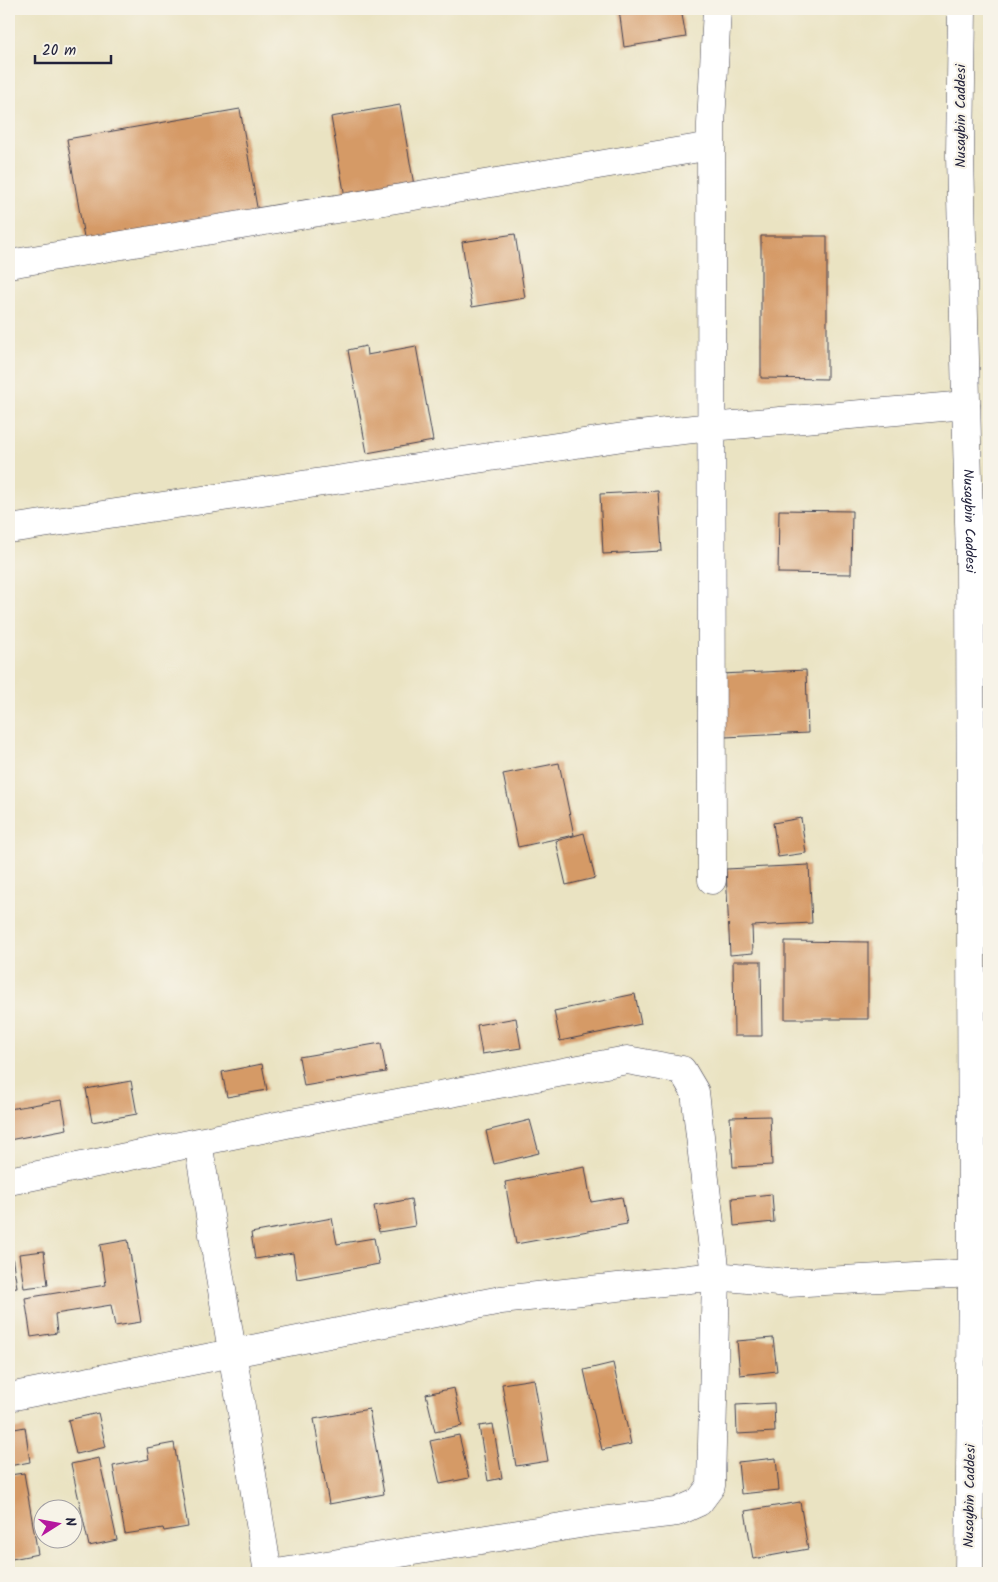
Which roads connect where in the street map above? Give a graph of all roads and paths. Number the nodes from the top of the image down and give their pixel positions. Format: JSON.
{"nodes":[{"id":1,"x":717,"y":9,"type":"edge"},
{"id":2,"x":946,"y":9,"type":"edge"},
{"id":3,"x":962,"y":9,"type":"edge"},
{"id":4,"x":712,"y":146,"type":"junction"},
{"id":5,"x":960,"y":156,"type":"junction"},
{"id":6,"x":9,"y":264,"type":"edge"},
{"id":7,"x":966,"y":405,"type":"junction"},
{"id":8,"x":711,"y":427,"type":"junction"},
{"id":9,"x":9,"y":529,"type":"edge"},
{"id":10,"x":712,"y":880,"type":"dead end"},
{"id":11,"x":198,"y":1142,"type":"junction"},
{"id":12,"x":9,"y":1180,"type":"edge"},
{"id":13,"x":972,"y":1272,"type":"junction"},
{"id":14,"x":716,"y":1276,"type":"junction"},
{"id":15,"x":232,"y":1353,"type":"junction"},
{"id":16,"x":9,"y":1397,"type":"edge"},
{"id":17,"x":268,"y":1573,"type":"edge"},
{"id":18,"x":277,"y":1573,"type":"edge"},
{"id":19,"x":969,"y":1573,"type":"edge"}],
"edges":[{"from":1,"to":4,"type":"main road"},
{"from":2,"to":5,"type":"main road"},
{"from":3,"to":5,"type":"main road","name":"Nusaybin Caddesi"},
{"from":4,"to":6,"type":"main road"},
{"from":4,"to":8,"type":"main road"},
{"from":5,"to":7,"type":"main road","name":"Nusaybin Caddesi"},
{"from":7,"to":8,"type":"main road"},
{"from":7,"to":13,"type":"main road","name":"Nusaybin Caddesi"},
{"from":8,"to":9,"type":"main road"},
{"from":8,"to":10,"type":"main road"},
{"from":11,"to":12,"type":"main road"},
{"from":11,"to":14,"type":"main road"},
{"from":11,"to":15,"type":"main road"},
{"from":13,"to":14,"type":"main road"},
{"from":13,"to":19,"type":"main road","name":"Nusaybin Caddesi"},
{"from":14,"to":15,"type":"main road"},
{"from":14,"to":18,"type":"main road"},
{"from":15,"to":16,"type":"main road"},
{"from":15,"to":17,"type":"main road"}]}
